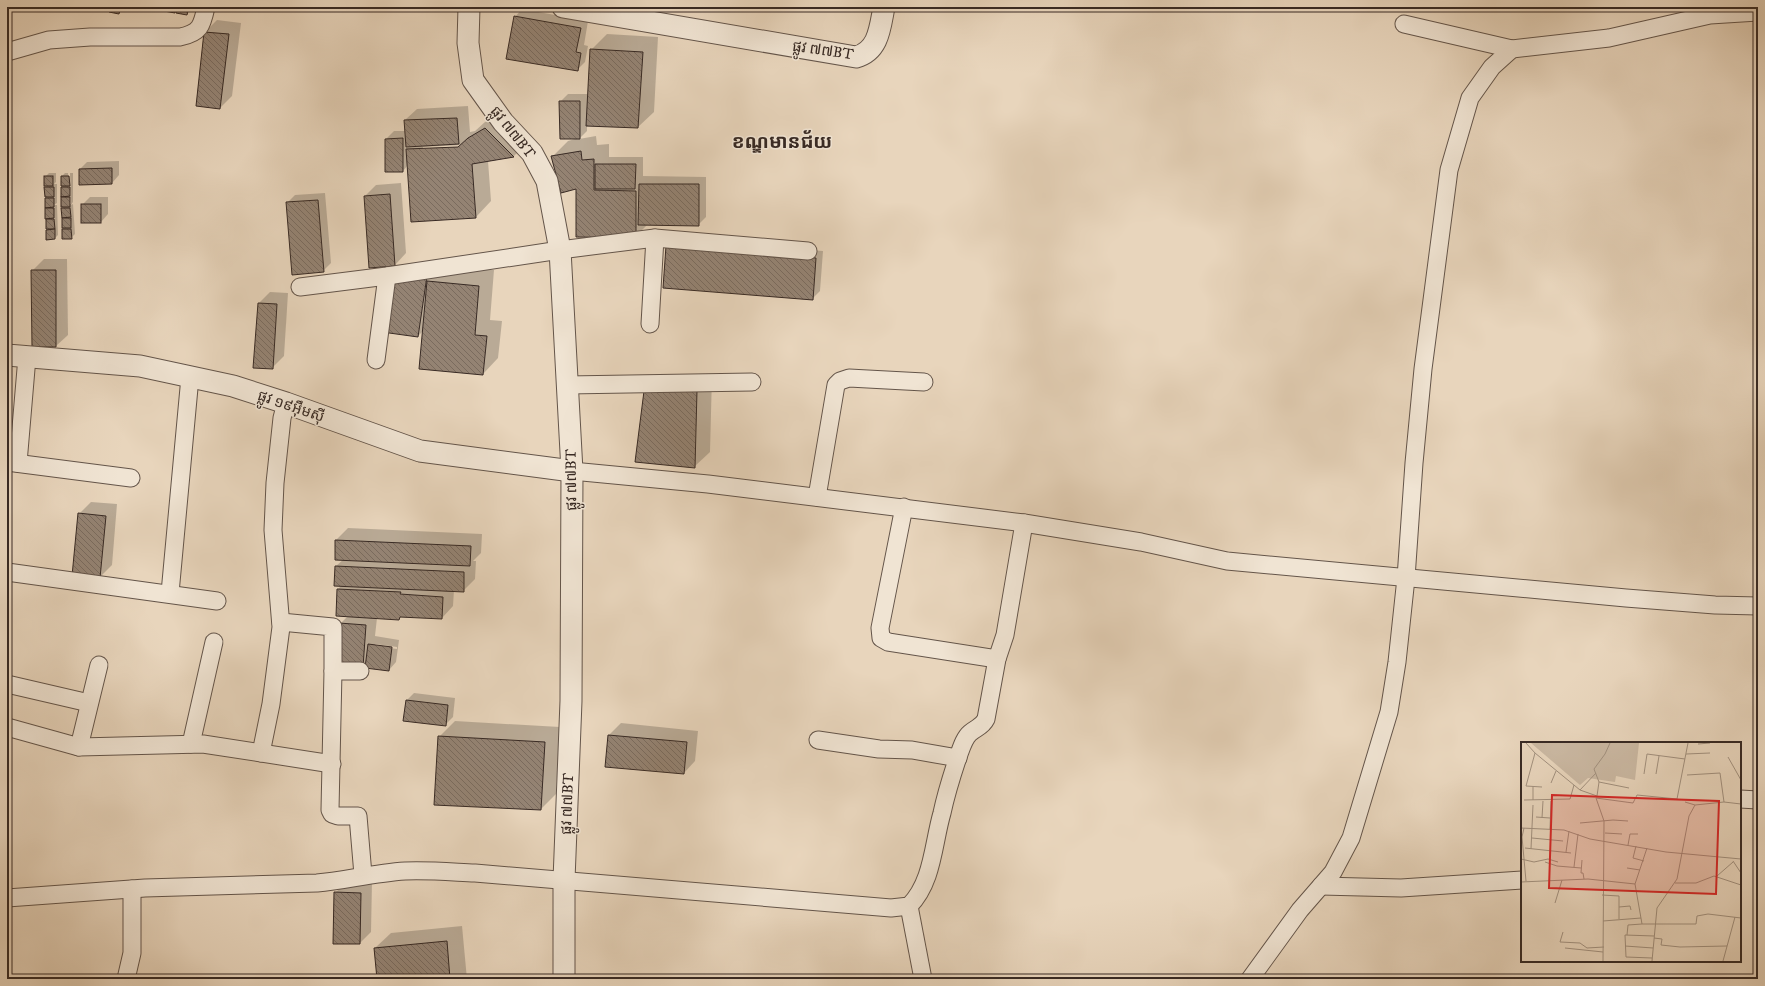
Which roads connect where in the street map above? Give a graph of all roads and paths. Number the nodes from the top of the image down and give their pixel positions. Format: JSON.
{"nodes":[{"id":1,"x":206,"y":7,"type":"edge"},
{"id":2,"x":469,"y":7,"type":"edge"},
{"id":3,"x":563,"y":7,"type":"edge"},
{"id":4,"x":884,"y":7,"type":"edge"},
{"id":5,"x":1758,"y":12,"type":"edge"},
{"id":6,"x":1404,"y":24,"type":"dead end"},
{"id":7,"x":1512,"y":49,"type":"junction"},
{"id":8,"x":7,"y":52,"type":"edge"},
{"id":9,"x":655,"y":238,"type":"junction"},
{"id":10,"x":560,"y":250,"type":"junction"},
{"id":11,"x":808,"y":251,"type":"dead end"},
{"id":12,"x":387,"y":276,"type":"junction"},
{"id":13,"x":300,"y":287,"type":"dead end"},
{"id":14,"x":650,"y":324,"type":"dead end"},
{"id":15,"x":17,"y":356,"type":"edge"},
{"id":16,"x":376,"y":360,"type":"dead end"},
{"id":17,"x":190,"y":377,"type":"junction"},
{"id":18,"x":752,"y":382,"type":"dead end"},
{"id":19,"x":924,"y":382,"type":"dead end"},
{"id":20,"x":567,"y":385,"type":"junction"},
{"id":21,"x":286,"y":403,"type":"junction"},
{"id":22,"x":12,"y":463,"type":"edge"},
{"id":23,"x":572,"y":471,"type":"junction"},
{"id":24,"x":131,"y":478,"type":"dead end"},
{"id":25,"x":817,"y":497,"type":"junction"},
{"id":26,"x":904,"y":507,"type":"junction"},
{"id":27,"x":1024,"y":524,"type":"junction"},
{"id":28,"x":7,"y":572,"type":"edge"},
{"id":29,"x":1406,"y":578,"type":"junction"},
{"id":30,"x":170,"y":593,"type":"junction"},
{"id":31,"x":217,"y":601,"type":"dead end"},
{"id":32,"x":1758,"y":606,"type":"edge"},
{"id":33,"x":281,"y":622,"type":"junction"},
{"id":34,"x":214,"y":642,"type":"dead end"},
{"id":35,"x":998,"y":659,"type":"junction"},
{"id":36,"x":99,"y":665,"type":"dead end"},
{"id":37,"x":333,"y":671,"type":"junction"},
{"id":38,"x":360,"y":671,"type":"dead end"},
{"id":39,"x":7,"y":684,"type":"edge"},
{"id":40,"x":89,"y":703,"type":"junction"},
{"id":41,"x":7,"y":727,"type":"edge"},
{"id":42,"x":818,"y":740,"type":"dead end"},
{"id":43,"x":191,"y":744,"type":"junction"},
{"id":44,"x":79,"y":747,"type":"junction"},
{"id":45,"x":261,"y":753,"type":"junction"},
{"id":46,"x":958,"y":758,"type":"junction"},
{"id":47,"x":332,"y":764,"type":"junction"},
{"id":48,"x":1741,"y":798,"type":"edge"},
{"id":49,"x":1758,"y":800,"type":"edge"},
{"id":50,"x":363,"y":875,"type":"junction"},
{"id":51,"x":564,"y":880,"type":"junction"},
{"id":52,"x":1521,"y":880,"type":"edge"},
{"id":53,"x":1321,"y":886,"type":"junction"},
{"id":54,"x":132,"y":889,"type":"junction"},
{"id":55,"x":7,"y":898,"type":"edge"},
{"id":56,"x":909,"y":906,"type":"junction"},
{"id":57,"x":126,"y":979,"type":"edge"},
{"id":58,"x":564,"y":979,"type":"edge"},
{"id":59,"x":923,"y":979,"type":"edge"},
{"id":60,"x":1250,"y":979,"type":"edge"}],
"edges":[{"from":1,"to":8,"type":"street"},
{"from":2,"to":10,"type":"street","name":"ផ្លូវ ៧៧BT"},
{"from":3,"to":4,"type":"street","name":"ផ្លូវ ៧៧BT"},
{"from":5,"to":7,"type":"street"},
{"from":6,"to":7,"type":"street"},
{"from":7,"to":29,"type":"street"},
{"from":9,"to":10,"type":"street"},
{"from":9,"to":11,"type":"street"},
{"from":9,"to":14,"type":"street"},
{"from":10,"to":12,"type":"street"},
{"from":10,"to":20,"type":"street","name":"ផ្លូវ ៧៧BT"},
{"from":12,"to":13,"type":"street"},
{"from":12,"to":16,"type":"street"},
{"from":15,"to":17,"type":"street","name":"ផ្លូវ ១៩អ៊ឹមស៊ី"},
{"from":15,"to":22,"type":"street"},
{"from":17,"to":21,"type":"street","name":"ផ្លូវ ១៩អ៊ឹមស៊ី"},
{"from":17,"to":30,"type":"street"},
{"from":18,"to":20,"type":"street"},
{"from":19,"to":25,"type":"street"},
{"from":20,"to":23,"type":"street","name":"ផ្លូវ ៧៧BT"},
{"from":21,"to":23,"type":"street","name":"ផ្លូវ ១៩អ៊ឹមស៊ី"},
{"from":21,"to":33,"type":"street"},
{"from":22,"to":24,"type":"street"},
{"from":23,"to":25,"type":"street"},
{"from":23,"to":51,"type":"street","name":"ផ្លូវ ៧៧BT"},
{"from":25,"to":26,"type":"street"},
{"from":26,"to":27,"type":"street"},
{"from":26,"to":35,"type":"street"},
{"from":27,"to":29,"type":"street"},
{"from":27,"to":35,"type":"street"},
{"from":28,"to":30,"type":"street"},
{"from":29,"to":32,"type":"street"},
{"from":29,"to":53,"type":"street"},
{"from":30,"to":31,"type":"street"},
{"from":33,"to":37,"type":"street"},
{"from":33,"to":45,"type":"street"},
{"from":34,"to":43,"type":"street"},
{"from":35,"to":46,"type":"street"},
{"from":36,"to":40,"type":"street"},
{"from":37,"to":38,"type":"street"},
{"from":37,"to":47,"type":"street"},
{"from":39,"to":40,"type":"street"},
{"from":40,"to":44,"type":"street"},
{"from":41,"to":44,"type":"street"},
{"from":42,"to":46,"type":"street"},
{"from":43,"to":44,"type":"street"},
{"from":43,"to":45,"type":"street"},
{"from":45,"to":47,"type":"street"},
{"from":46,"to":56,"type":"street"},
{"from":47,"to":50,"type":"street"},
{"from":48,"to":49,"type":"street"},
{"from":50,"to":51,"type":"street"},
{"from":50,"to":54,"type":"street"},
{"from":51,"to":56,"type":"street"},
{"from":51,"to":58,"type":"street","name":"ផ្លូវ ៧៧BT"},
{"from":52,"to":53,"type":"street"},
{"from":53,"to":60,"type":"street"},
{"from":54,"to":55,"type":"street"},
{"from":54,"to":57,"type":"street"},
{"from":56,"to":59,"type":"street"}]}
